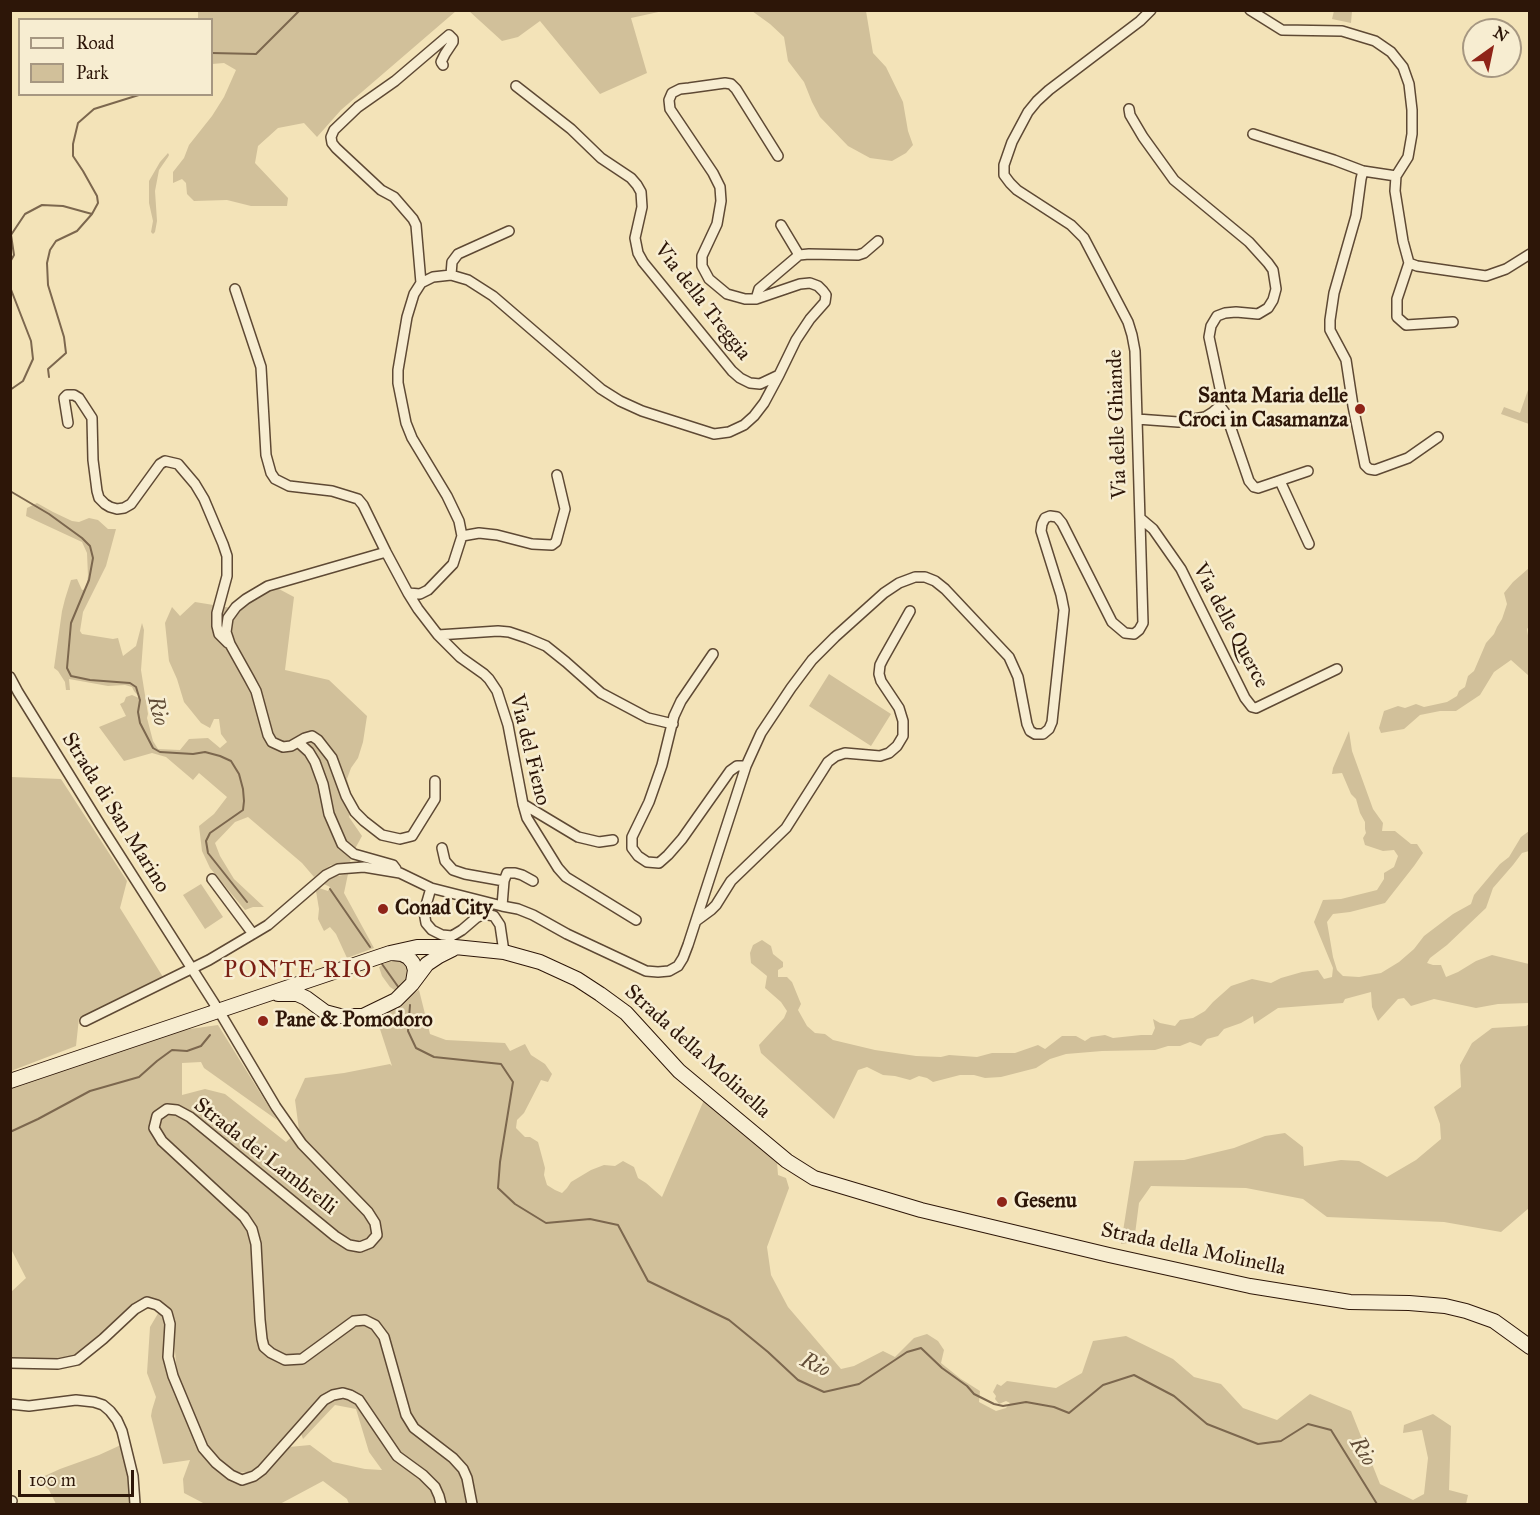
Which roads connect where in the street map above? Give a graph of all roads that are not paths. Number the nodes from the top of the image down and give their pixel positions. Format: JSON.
{"nodes":[{"id":1,"x":1151,"y":10,"type":"edge"},
{"id":2,"x":1250,"y":10,"type":"edge"},
{"id":3,"x":443,"y":65,"type":"dead end"},
{"id":4,"x":516,"y":86,"type":"dead end"},
{"id":5,"x":1129,"y":109,"type":"dead end"},
{"id":6,"x":1253,"y":134,"type":"dead end"},
{"id":7,"x":778,"y":156,"type":"dead end"},
{"id":8,"x":1364,"y":171,"type":"junction"},
{"id":9,"x":1396,"y":176,"type":"junction"},
{"id":10,"x":781,"y":225,"type":"dead end"},
{"id":11,"x":509,"y":231,"type":"dead end"},
{"id":12,"x":878,"y":241,"type":"dead end"},
{"id":13,"x":1530,"y":254,"type":"edge"},
{"id":14,"x":799,"y":255,"type":"junction"},
{"id":15,"x":1409,"y":263,"type":"junction"},
{"id":16,"x":451,"y":275,"type":"junction"},
{"id":17,"x":421,"y":283,"type":"junction"},
{"id":18,"x":235,"y":289,"type":"dead end"},
{"id":19,"x":756,"y":299,"type":"junction"},
{"id":20,"x":1453,"y":322,"type":"dead end"},
{"id":21,"x":779,"y":375,"type":"junction"},
{"id":22,"x":1220,"y":405,"type":"junction"},
{"id":23,"x":1137,"y":418,"type":"junction"},
{"id":24,"x":68,"y":423,"type":"dead end"},
{"id":25,"x":1438,"y":438,"type":"dead end"},
{"id":26,"x":1308,"y":471,"type":"dead end"},
{"id":27,"x":557,"y":475,"type":"dead end"},
{"id":28,"x":1280,"y":481,"type":"junction"},
{"id":29,"x":1140,"y":518,"type":"junction"},
{"id":30,"x":462,"y":536,"type":"junction"},
{"id":31,"x":1309,"y":544,"type":"dead end"},
{"id":32,"x":386,"y":552,"type":"junction"},
{"id":33,"x":408,"y":593,"type":"junction"},
{"id":34,"x":910,"y":611,"type":"dead end"},
{"id":35,"x":438,"y":635,"type":"junction"},
{"id":36,"x":230,"y":644,"type":"junction"},
{"id":37,"x":713,"y":654,"type":"dead end"},
{"id":38,"x":1337,"y":669,"type":"dead end"},
{"id":39,"x":10,"y":676,"type":"edge"},
{"id":40,"x":673,"y":724,"type":"junction"},
{"id":41,"x":298,"y":742,"type":"junction"},
{"id":42,"x":746,"y":765,"type":"junction"},
{"id":43,"x":435,"y":782,"type":"dead end"},
{"id":44,"x":523,"y":804,"type":"junction"},
{"id":45,"x":613,"y":840,"type":"dead end"},
{"id":46,"x":441,"y":849,"type":"dead end"},
{"id":47,"x":400,"y":873,"type":"junction"},
{"id":48,"x":212,"y":879,"type":"dead end"},
{"id":49,"x":504,"y":881,"type":"junction"},
{"id":50,"x":533,"y":881,"type":"dead end"},
{"id":51,"x":430,"y":888,"type":"junction"},
{"id":52,"x":502,"y":906,"type":"junction"},
{"id":53,"x":636,"y":920,"type":"dead end"},
{"id":54,"x":696,"y":921,"type":"junction"},
{"id":55,"x":253,"y":934,"type":"junction"},
{"id":56,"x":417,"y":947,"type":"junction"},
{"id":57,"x":455,"y":947,"type":"junction"},
{"id":58,"x":504,"y":952,"type":"junction"},
{"id":59,"x":390,"y":953,"type":"junction"},
{"id":60,"x":427,"y":964,"type":"junction"},
{"id":61,"x":191,"y":968,"type":"junction"},
{"id":62,"x":329,"y":972,"type":"junction"},
{"id":63,"x":412,"y":984,"type":"junction"},
{"id":64,"x":258,"y":996,"type":"junction"},
{"id":65,"x":219,"y":1011,"type":"junction"},
{"id":66,"x":326,"y":1012,"type":"junction"},
{"id":67,"x":85,"y":1022,"type":"dead end"},
{"id":68,"x":10,"y":1081,"type":"edge"},
{"id":69,"x":1530,"y":1347,"type":"edge"},
{"id":70,"x":10,"y":1363,"type":"edge"},
{"id":71,"x":10,"y":1404,"type":"edge"},
{"id":72,"x":135,"y":1504,"type":"edge"},
{"id":73,"x":441,"y":1504,"type":"edge"},
{"id":74,"x":472,"y":1504,"type":"edge"}],
"edges":[{"from":1,"to":23,"type":"street","name":"Via delle Ghiande"},
{"from":2,"to":9,"type":"street"},
{"from":3,"to":17,"type":"street"},
{"from":4,"to":21,"type":"street","name":"Via della Treggia"},
{"from":5,"to":22,"type":"street"},
{"from":6,"to":8,"type":"street"},
{"from":7,"to":19,"type":"street","name":"Via della Treggia"},
{"from":8,"to":9,"type":"street"},
{"from":8,"to":25,"type":"street"},
{"from":9,"to":15,"type":"street"},
{"from":10,"to":14,"type":"street"},
{"from":11,"to":16,"type":"street"},
{"from":12,"to":14,"type":"street"},
{"from":13,"to":15,"type":"street"},
{"from":14,"to":19,"type":"street"},
{"from":15,"to":20,"type":"street"},
{"from":16,"to":17,"type":"street"},
{"from":16,"to":21,"type":"street","name":"Via della Treggia"},
{"from":17,"to":30,"type":"street"},
{"from":18,"to":32,"type":"street"},
{"from":19,"to":21,"type":"street","name":"Via della Treggia"},
{"from":22,"to":23,"type":"street"},
{"from":22,"to":28,"type":"street"},
{"from":23,"to":29,"type":"street","name":"Via delle Ghiande"},
{"from":24,"to":36,"type":"street"},
{"from":26,"to":28,"type":"street"},
{"from":27,"to":30,"type":"street"},
{"from":28,"to":31,"type":"street"},
{"from":29,"to":38,"type":"street","name":"Via delle Querce"},
{"from":29,"to":42,"type":"street","name":"Via delle Ghiande"},
{"from":30,"to":33,"type":"street"},
{"from":32,"to":33,"type":"street"},
{"from":32,"to":36,"type":"street"},
{"from":33,"to":35,"type":"street","name":"Via del Fieno"},
{"from":34,"to":54,"type":"street"},
{"from":35,"to":40,"type":"street"},
{"from":35,"to":44,"type":"street","name":"Via del Fieno"},
{"from":36,"to":41,"type":"street"},
{"from":37,"to":40,"type":"street"},
{"from":39,"to":61,"type":"street","name":"Strada di San Marino"},
{"from":40,"to":42,"type":"street"},
{"from":41,"to":43,"type":"street"},
{"from":41,"to":47,"type":"street"},
{"from":42,"to":54,"type":"street"},
{"from":44,"to":45,"type":"street"},
{"from":44,"to":53,"type":"street","name":"Via del Fieno"},
{"from":46,"to":49,"type":"street"},
{"from":47,"to":51,"type":"street"},
{"from":47,"to":55,"type":"street"},
{"from":48,"to":55,"type":"street"},
{"from":49,"to":50,"type":"street"},
{"from":49,"to":52,"type":"street"},
{"from":51,"to":52,"type":"street"},
{"from":51,"to":58,"type":"street"},
{"from":52,"to":54,"type":"street"},
{"from":55,"to":61,"type":"street"},
{"from":56,"to":57,"type":"main road","name":"Strada della Molinella"},
{"from":56,"to":59,"type":"main road","name":"Strada della Molinella"},
{"from":56,"to":60,"type":"main road"},
{"from":57,"to":58,"type":"main road","name":"Strada della Molinella"},
{"from":57,"to":60,"type":"main road"},
{"from":58,"to":69,"type":"main road","name":"Strada della Molinella"},
{"from":59,"to":62,"type":"main road","name":"Strada della Molinella"},
{"from":59,"to":63,"type":"main road"},
{"from":60,"to":63,"type":"main road"},
{"from":61,"to":65,"type":"street","name":"Strada dei Lambrelli"},
{"from":61,"to":67,"type":"street"},
{"from":62,"to":64,"type":"main road","name":"Strada della Molinella"},
{"from":62,"to":66,"type":"main road"},
{"from":63,"to":66,"type":"main road"},
{"from":64,"to":65,"type":"main road"},
{"from":64,"to":66,"type":"main road"},
{"from":65,"to":68,"type":"main road"},
{"from":65,"to":74,"type":"street","name":"Strada dei Lambrelli"},
{"from":70,"to":73,"type":"street"},
{"from":71,"to":72,"type":"street"}]}
